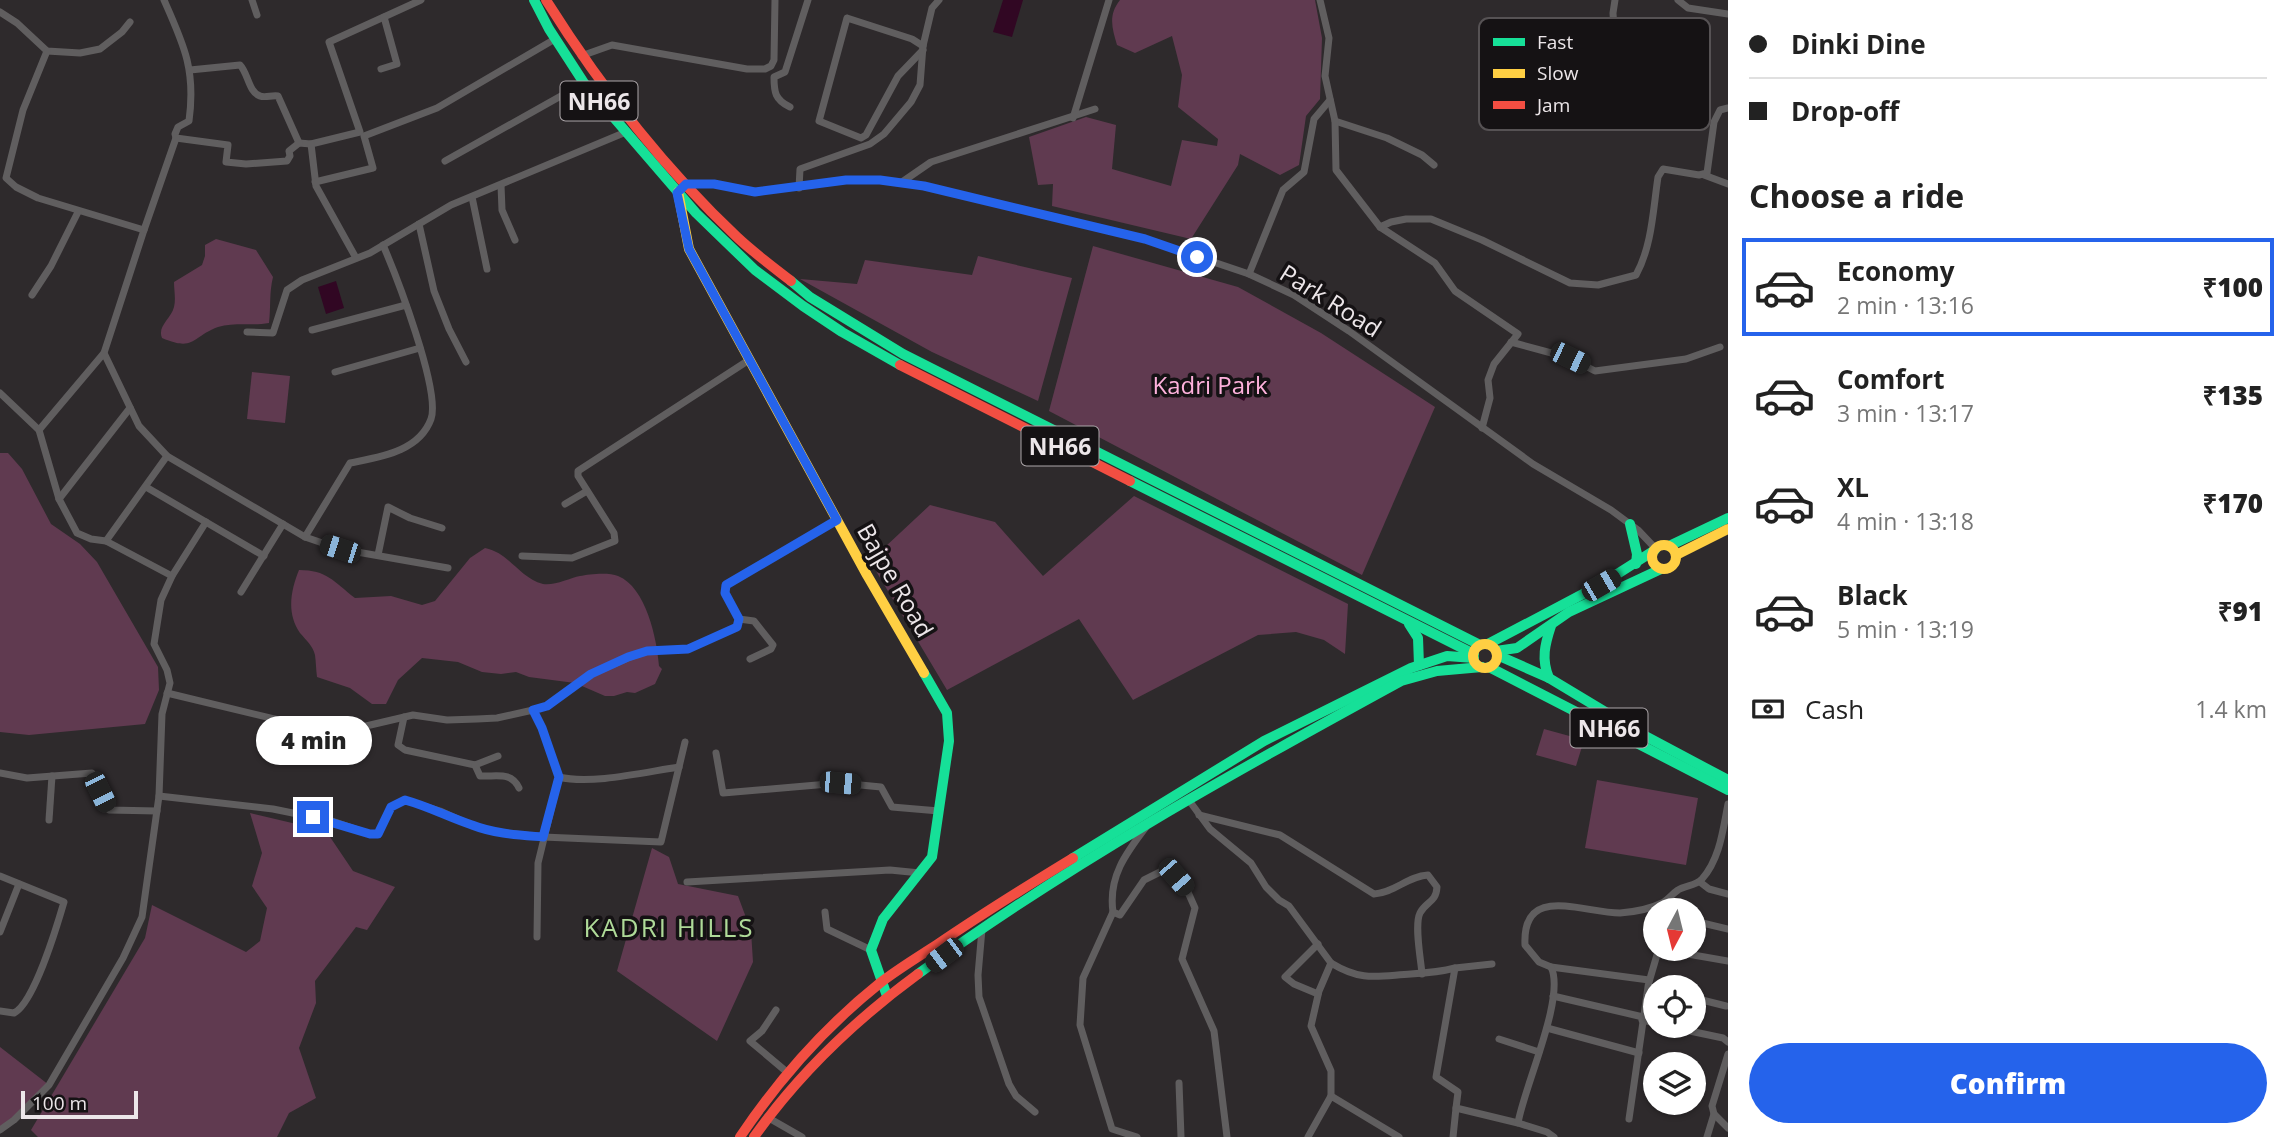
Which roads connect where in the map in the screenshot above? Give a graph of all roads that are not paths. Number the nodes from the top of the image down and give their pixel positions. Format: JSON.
{"nodes":[{"id":1,"x":164,"y":0,"type":"edge"},
{"id":2,"x":252,"y":0,"type":"edge"},
{"id":3,"x":421,"y":0,"type":"edge"},
{"id":4,"x":534,"y":0,"type":"edge"},
{"id":5,"x":546,"y":0,"type":"edge"},
{"id":6,"x":775,"y":0,"type":"edge"},
{"id":7,"x":808,"y":0,"type":"edge"},
{"id":8,"x":939,"y":0,"type":"edge"},
{"id":9,"x":1109,"y":0,"type":"edge"},
{"id":10,"x":1320,"y":0,"type":"edge"},
{"id":11,"x":1615,"y":0,"type":"edge"},
{"id":12,"x":1678,"y":0,"type":"edge"},
{"id":13,"x":0,"y":12,"type":"edge"},
{"id":14,"x":1728,"y":14,"type":"edge"},
{"id":15,"x":257,"y":15,"type":"dead end"},
{"id":16,"x":384,"y":17,"type":"junction"},
{"id":17,"x":1613,"y":18,"type":"edge"},
{"id":18,"x":130,"y":22,"type":"dead end"},
{"id":19,"x":555,"y":39,"type":"junction"},
{"id":20,"x":923,"y":48,"type":"junction"},
{"id":21,"x":47,"y":51,"type":"junction"},
{"id":22,"x":581,"y":56,"type":"junction"},
{"id":23,"x":381,"y":68,"type":"dead end"},
{"id":24,"x":190,"y":70,"type":"junction"},
{"id":25,"x":584,"y":83,"type":"junction"},
{"id":26,"x":1330,"y":100,"type":"junction"},
{"id":27,"x":790,"y":107,"type":"dead end"},
{"id":28,"x":1728,"y":108,"type":"edge"},
{"id":29,"x":1095,"y":110,"type":"dead end"},
{"id":30,"x":1073,"y":118,"type":"junction"},
{"id":31,"x":1335,"y":121,"type":"junction"},
{"id":32,"x":626,"y":132,"type":"junction"},
{"id":33,"x":176,"y":138,"type":"junction"},
{"id":34,"x":299,"y":143,"type":"junction"},
{"id":35,"x":312,"y":144,"type":"junction"},
{"id":36,"x":445,"y":161,"type":"dead end"},
{"id":37,"x":1434,"y":165,"type":"dead end"},
{"id":38,"x":0,"y":166,"type":"edge"},
{"id":39,"x":9,"y":170,"type":"junction"},
{"id":40,"x":1704,"y":175,"type":"junction"},
{"id":41,"x":315,"y":182,"type":"junction"},
{"id":42,"x":902,"y":183,"type":"junction"},
{"id":43,"x":686,"y":184,"type":"junction"},
{"id":44,"x":1728,"y":184,"type":"edge"},
{"id":45,"x":501,"y":185,"type":"junction"},
{"id":46,"x":799,"y":188,"type":"junction"},
{"id":47,"x":677,"y":193,"type":"junction"},
{"id":48,"x":472,"y":197,"type":"junction"},
{"id":49,"x":78,"y":212,"type":"junction"},
{"id":50,"x":419,"y":224,"type":"junction"},
{"id":51,"x":1380,"y":227,"type":"junction"},
{"id":52,"x":144,"y":230,"type":"junction"},
{"id":53,"x":515,"y":240,"type":"dead end"},
{"id":54,"x":383,"y":245,"type":"junction"},
{"id":55,"x":356,"y":258,"type":"junction"},
{"id":56,"x":487,"y":269,"type":"dead end"},
{"id":57,"x":1249,"y":274,"type":"junction"},
{"id":58,"x":32,"y":295,"type":"dead end"},
{"id":59,"x":406,"y":305,"type":"junction"},
{"id":60,"x":312,"y":330,"type":"dead end"},
{"id":61,"x":247,"y":332,"type":"dead end"},
{"id":62,"x":1511,"y":342,"type":"junction"},
{"id":63,"x":1720,"y":347,"type":"dead end"},
{"id":64,"x":420,"y":348,"type":"junction"},
{"id":65,"x":104,"y":353,"type":"junction"},
{"id":66,"x":749,"y":360,"type":"junction"},
{"id":67,"x":466,"y":362,"type":"dead end"},
{"id":68,"x":335,"y":372,"type":"dead end"},
{"id":69,"x":0,"y":393,"type":"edge"},
{"id":70,"x":130,"y":408,"type":"junction"},
{"id":71,"x":1482,"y":428,"type":"junction"},
{"id":72,"x":38,"y":430,"type":"junction"},
{"id":73,"x":167,"y":456,"type":"junction"},
{"id":74,"x":146,"y":487,"type":"junction"},
{"id":75,"x":587,"y":491,"type":"junction"},
{"id":76,"x":59,"y":499,"type":"junction"},
{"id":77,"x":565,"y":504,"type":"dead end"},
{"id":78,"x":1728,"y":518,"type":"edge"},
{"id":79,"x":837,"y":520,"type":"junction"},
{"id":80,"x":206,"y":522,"type":"junction"},
{"id":81,"x":283,"y":524,"type":"junction"},
{"id":82,"x":1630,"y":524,"type":"junction"},
{"id":83,"x":442,"y":528,"type":"dead end"},
{"id":84,"x":1728,"y":529,"type":"edge"},
{"id":85,"x":305,"y":537,"type":"junction"},
{"id":86,"x":106,"y":541,"type":"junction"},
{"id":87,"x":1668,"y":546,"type":"junction"},
{"id":88,"x":1655,"y":549,"type":"junction"},
{"id":89,"x":378,"y":555,"type":"junction"},
{"id":90,"x":1676,"y":555,"type":"junction"},
{"id":91,"x":264,"y":556,"type":"junction"},
{"id":92,"x":522,"y":556,"type":"dead end"},
{"id":93,"x":1636,"y":564,"type":"junction"},
{"id":94,"x":448,"y":568,"type":"dead end"},
{"id":95,"x":1661,"y":569,"type":"junction"},
{"id":96,"x":172,"y":576,"type":"junction"},
{"id":97,"x":241,"y":592,"type":"dead end"},
{"id":98,"x":1399,"y":617,"type":"junction"},
{"id":99,"x":739,"y":619,"type":"junction"},
{"id":100,"x":1551,"y":626,"type":"junction"},
{"id":101,"x":1485,"y":655,"type":"junction"},
{"id":102,"x":750,"y":659,"type":"dead end"},
{"id":103,"x":1419,"y":665,"type":"junction"},
{"id":104,"x":1404,"y":675,"type":"junction"},
{"id":105,"x":1549,"y":678,"type":"junction"},
{"id":106,"x":167,"y":693,"type":"junction"},
{"id":107,"x":533,"y":710,"type":"junction"},
{"id":108,"x":404,"y":717,"type":"junction"},
{"id":109,"x":685,"y":742,"type":"dead end"},
{"id":110,"x":716,"y":752,"type":"dead end"},
{"id":111,"x":498,"y":756,"type":"dead end"},
{"id":112,"x":475,"y":765,"type":"junction"},
{"id":113,"x":678,"y":767,"type":"junction"},
{"id":114,"x":0,"y":773,"type":"edge"},
{"id":115,"x":52,"y":776,"type":"junction"},
{"id":116,"x":559,"y":777,"type":"junction"},
{"id":117,"x":1728,"y":780,"type":"edge"},
{"id":118,"x":519,"y":788,"type":"dead end"},
{"id":119,"x":1728,"y":790,"type":"edge"},
{"id":120,"x":159,"y":796,"type":"junction"},
{"id":121,"x":1188,"y":799,"type":"junction"},
{"id":122,"x":1728,"y":804,"type":"edge"},
{"id":123,"x":158,"y":811,"type":"junction"},
{"id":124,"x":939,"y":811,"type":"junction"},
{"id":125,"x":1156,"y":814,"type":"junction"},
{"id":126,"x":1198,"y":815,"type":"junction"},
{"id":127,"x":49,"y":820,"type":"dead end"},
{"id":128,"x":543,"y":837,"type":"junction"},
{"id":129,"x":920,"y":873,"type":"junction"},
{"id":130,"x":0,"y":876,"type":"edge"},
{"id":131,"x":687,"y":881,"type":"dead end"},
{"id":132,"x":1700,"y":882,"type":"junction"},
{"id":133,"x":19,"y":884,"type":"junction"},
{"id":134,"x":1728,"y":894,"type":"edge"},
{"id":135,"x":4,"y":910,"type":"edge"},
{"id":136,"x":825,"y":912,"type":"dead end"},
{"id":137,"x":1114,"y":912,"type":"junction"},
{"id":138,"x":1706,"y":924,"type":"edge"},
{"id":139,"x":982,"y":929,"type":"junction"},
{"id":140,"x":1728,"y":929,"type":"edge"},
{"id":141,"x":0,"y":933,"type":"edge"},
{"id":142,"x":537,"y":937,"type":"dead end"},
{"id":143,"x":1318,"y":944,"type":"junction"},
{"id":144,"x":872,"y":950,"type":"junction"},
{"id":145,"x":1706,"y":957,"type":"edge"},
{"id":146,"x":1728,"y":961,"type":"edge"},
{"id":147,"x":1331,"y":963,"type":"junction"},
{"id":148,"x":1492,"y":964,"type":"dead end"},
{"id":149,"x":1551,"y":967,"type":"junction"},
{"id":150,"x":1455,"y":968,"type":"junction"},
{"id":151,"x":1422,"y":974,"type":"junction"},
{"id":152,"x":1643,"y":979,"type":"edge"},
{"id":153,"x":882,"y":981,"type":"junction"},
{"id":154,"x":1318,"y":995,"type":"junction"},
{"id":155,"x":887,"y":996,"type":"junction"},
{"id":156,"x":1553,"y":996,"type":"junction"},
{"id":157,"x":1706,"y":1001,"type":"edge"},
{"id":158,"x":1726,"y":1006,"type":"edge"},
{"id":159,"x":776,"y":1010,"type":"dead end"},
{"id":160,"x":0,"y":1011,"type":"edge"},
{"id":161,"x":1643,"y":1019,"type":"joint"},
{"id":162,"x":1548,"y":1028,"type":"junction"},
{"id":163,"x":1706,"y":1034,"type":"edge"},
{"id":164,"x":1499,"y":1039,"type":"dead end"},
{"id":165,"x":1728,"y":1042,"type":"edge"},
{"id":166,"x":1539,"y":1052,"type":"junction"},
{"id":167,"x":1639,"y":1053,"type":"junction"},
{"id":168,"x":1728,"y":1054,"type":"edge"},
{"id":169,"x":788,"y":1073,"type":"junction"},
{"id":170,"x":1179,"y":1083,"type":"dead end"},
{"id":171,"x":1331,"y":1096,"type":"junction"},
{"id":172,"x":1456,"y":1108,"type":"junction"},
{"id":173,"x":1035,"y":1112,"type":"dead end"},
{"id":174,"x":1714,"y":1114,"type":"junction"},
{"id":175,"x":767,"y":1117,"type":"junction"},
{"id":176,"x":1629,"y":1119,"type":"dead end"},
{"id":177,"x":1518,"y":1122,"type":"junction"},
{"id":178,"x":1728,"y":1128,"type":"edge"},
{"id":179,"x":0,"y":1130,"type":"edge"},
{"id":180,"x":740,"y":1137,"type":"edge"},
{"id":181,"x":754,"y":1137,"type":"edge"},
{"id":182,"x":802,"y":1137,"type":"edge"},
{"id":183,"x":1137,"y":1137,"type":"edge"},
{"id":184,"x":1181,"y":1137,"type":"edge"},
{"id":185,"x":1227,"y":1137,"type":"edge"},
{"id":186,"x":1308,"y":1137,"type":"edge"},
{"id":187,"x":1399,"y":1137,"type":"edge"},
{"id":188,"x":1453,"y":1137,"type":"edge"},
{"id":189,"x":1554,"y":1137,"type":"edge"},
{"id":190,"x":1707,"y":1137,"type":"edge"}],
"edges":[{"from":1,"to":24,"type":"street"},
{"from":2,"to":15,"type":"street"},
{"from":3,"to":16,"type":"street"},
{"from":4,"to":19,"type":"main road","number":"NH66"},
{"from":5,"to":22,"type":"main road","number":"NH66"},
{"from":6,"to":22,"type":"street"},
{"from":7,"to":27,"type":"street"},
{"from":8,"to":20,"type":"street"},
{"from":9,"to":30,"type":"street"},
{"from":10,"to":26,"type":"street"},
{"from":11,"to":17,"type":"street"},
{"from":12,"to":14,"type":"street"},
{"from":13,"to":21,"type":"street"},
{"from":16,"to":23,"type":"street"},
{"from":16,"to":35,"type":"street"},
{"from":18,"to":21,"type":"street"},
{"from":19,"to":25,"type":"main road","number":"NH66"},
{"from":19,"to":41,"type":"street"},
{"from":20,"to":20,"type":"street"},
{"from":20,"to":46,"type":"street"},
{"from":21,"to":39,"type":"street"},
{"from":22,"to":43,"type":"main road","number":"NH66"},
{"from":24,"to":33,"type":"street"},
{"from":24,"to":34,"type":"street"},
{"from":25,"to":32,"type":"main road","number":"NH66"},
{"from":25,"to":36,"type":"street"},
{"from":26,"to":31,"type":"street"},
{"from":26,"to":57,"type":"street"},
{"from":28,"to":40,"type":"street"},
{"from":29,"to":30,"type":"street"},
{"from":30,"to":42,"type":"street"},
{"from":31,"to":37,"type":"street"},
{"from":31,"to":51,"type":"street"},
{"from":32,"to":45,"type":"street"},
{"from":32,"to":47,"type":"main road","number":"NH66"},
{"from":33,"to":34,"type":"street"},
{"from":33,"to":52,"type":"street"},
{"from":34,"to":35,"type":"street"},
{"from":35,"to":41,"type":"street"},
{"from":38,"to":39,"type":"street"},
{"from":39,"to":49,"type":"street"},
{"from":40,"to":44,"type":"street"},
{"from":40,"to":51,"type":"street"},
{"from":41,"to":55,"type":"street"},
{"from":42,"to":46,"type":"street","name":"Park Road"},
{"from":42,"to":57,"type":"street","name":"Park Road"},
{"from":43,"to":46,"type":"street","name":"Park Road"},
{"from":43,"to":47,"type":"main road"},
{"from":43,"to":101,"type":"main road","number":"NH66"},
{"from":45,"to":48,"type":"street"},
{"from":45,"to":53,"type":"street"},
{"from":47,"to":66,"type":"main road","name":"Bajpe Road"},
{"from":47,"to":98,"type":"main road","number":"NH66"},
{"from":48,"to":50,"type":"street"},
{"from":48,"to":56,"type":"street"},
{"from":49,"to":52,"type":"street"},
{"from":49,"to":58,"type":"street"},
{"from":50,"to":54,"type":"street"},
{"from":50,"to":67,"type":"street"},
{"from":51,"to":62,"type":"street"},
{"from":52,"to":65,"type":"street"},
{"from":54,"to":55,"type":"street"},
{"from":54,"to":59,"type":"street"},
{"from":55,"to":61,"type":"street"},
{"from":57,"to":71,"type":"street","name":"Park Road"},
{"from":59,"to":60,"type":"street"},
{"from":59,"to":64,"type":"street"},
{"from":62,"to":63,"type":"street"},
{"from":62,"to":71,"type":"street"},
{"from":64,"to":68,"type":"street"},
{"from":64,"to":85,"type":"street"},
{"from":65,"to":70,"type":"street"},
{"from":65,"to":72,"type":"street"},
{"from":66,"to":75,"type":"street"},
{"from":66,"to":79,"type":"main road","name":"Bajpe Road"},
{"from":69,"to":72,"type":"street"},
{"from":70,"to":73,"type":"street"},
{"from":70,"to":76,"type":"street"},
{"from":71,"to":82,"type":"street","name":"Park Road"},
{"from":72,"to":76,"type":"street"},
{"from":73,"to":74,"type":"street"},
{"from":73,"to":81,"type":"street"},
{"from":74,"to":80,"type":"street"},
{"from":74,"to":86,"type":"street"},
{"from":75,"to":77,"type":"street"},
{"from":75,"to":92,"type":"street"},
{"from":76,"to":86,"type":"street"},
{"from":78,"to":87,"type":"main road"},
{"from":79,"to":99,"type":"street"},
{"from":79,"to":124,"type":"main road","name":"Bajpe Road"},
{"from":80,"to":91,"type":"street"},
{"from":80,"to":96,"type":"street"},
{"from":81,"to":85,"type":"street"},
{"from":81,"to":91,"type":"street"},
{"from":82,"to":88,"type":"street","name":"Park Road"},
{"from":82,"to":93,"type":"main road"},
{"from":83,"to":89,"type":"street"},
{"from":84,"to":90,"type":"main road"},
{"from":85,"to":89,"type":"street"},
{"from":86,"to":96,"type":"street"},
{"from":87,"to":88,"type":"main road"},
{"from":87,"to":90,"type":"main road"},
{"from":88,"to":93,"type":"main road"},
{"from":88,"to":95,"type":"main road"},
{"from":89,"to":94,"type":"street"},
{"from":90,"to":95,"type":"main road"},
{"from":91,"to":97,"type":"street"},
{"from":93,"to":101,"type":"main road"},
{"from":95,"to":100,"type":"main road"},
{"from":96,"to":106,"type":"street"},
{"from":98,"to":101,"type":"main road","number":"NH66"},
{"from":98,"to":103,"type":"main road"},
{"from":99,"to":102,"type":"street"},
{"from":99,"to":107,"type":"street"},
{"from":100,"to":101,"type":"main road"},
{"from":100,"to":105,"type":"main road"},
{"from":101,"to":103,"type":"main road"},
{"from":101,"to":104,"type":"main road"},
{"from":101,"to":105,"type":"main road","number":"NH66"},
{"from":101,"to":119,"type":"main road","number":"NH66"},
{"from":103,"to":104,"type":"main road"},
{"from":104,"to":121,"type":"main road"},
{"from":104,"to":125,"type":"main road"},
{"from":105,"to":117,"type":"main road","number":"NH66"},
{"from":106,"to":108,"type":"street"},
{"from":106,"to":120,"type":"street"},
{"from":107,"to":108,"type":"street"},
{"from":107,"to":116,"type":"street"},
{"from":108,"to":112,"type":"street"},
{"from":109,"to":113,"type":"street"},
{"from":110,"to":124,"type":"street"},
{"from":111,"to":112,"type":"street"},
{"from":112,"to":118,"type":"street"},
{"from":113,"to":116,"type":"street"},
{"from":113,"to":128,"type":"street"},
{"from":114,"to":115,"type":"street"},
{"from":115,"to":123,"type":"street"},
{"from":115,"to":127,"type":"street"},
{"from":116,"to":128,"type":"street"},
{"from":120,"to":123,"type":"street"},
{"from":120,"to":128,"type":"street"},
{"from":121,"to":125,"type":"main road"},
{"from":121,"to":126,"type":"street"},
{"from":122,"to":132,"type":"street"},
{"from":123,"to":179,"type":"street"},
{"from":124,"to":129,"type":"main road","name":"Bajpe Road"},
{"from":125,"to":137,"type":"street"},
{"from":125,"to":139,"type":"main road"},
{"from":125,"to":153,"type":"main road"},
{"from":126,"to":143,"type":"street"},
{"from":126,"to":151,"type":"street"},
{"from":128,"to":142,"type":"street"},
{"from":129,"to":131,"type":"street"},
{"from":129,"to":144,"type":"main road","name":"Bajpe Road"},
{"from":130,"to":133,"type":"street"},
{"from":132,"to":134,"type":"street"},
{"from":132,"to":149,"type":"street"},
{"from":133,"to":135,"type":"street"},
{"from":133,"to":160,"type":"street"},
{"from":135,"to":141,"type":"street"},
{"from":136,"to":144,"type":"street"},
{"from":137,"to":183,"type":"street"},
{"from":137,"to":185,"type":"street"},
{"from":138,"to":140,"type":"street"},
{"from":139,"to":155,"type":"main road"},
{"from":139,"to":173,"type":"street"},
{"from":143,"to":147,"type":"street"},
{"from":143,"to":154,"type":"street"},
{"from":144,"to":153,"type":"main road"},
{"from":145,"to":146,"type":"street"},
{"from":147,"to":151,"type":"street"},
{"from":147,"to":154,"type":"street"},
{"from":148,"to":150,"type":"street"},
{"from":149,"to":152,"type":"street"},
{"from":149,"to":156,"type":"street"},
{"from":150,"to":151,"type":"street"},
{"from":150,"to":172,"type":"street"},
{"from":153,"to":155,"type":"main road"},
{"from":153,"to":169,"type":"main road"},
{"from":154,"to":171,"type":"street"},
{"from":155,"to":175,"type":"main road"},
{"from":156,"to":161,"type":"street"},
{"from":156,"to":162,"type":"street"},
{"from":157,"to":158,"type":"street"},
{"from":159,"to":169,"type":"street"},
{"from":161,"to":167,"type":"street"},
{"from":162,"to":166,"type":"street"},
{"from":162,"to":167,"type":"street"},
{"from":163,"to":165,"type":"street"},
{"from":164,"to":166,"type":"street"},
{"from":166,"to":177,"type":"street"},
{"from":167,"to":176,"type":"street"},
{"from":168,"to":174,"type":"street"},
{"from":169,"to":180,"type":"main road"},
{"from":170,"to":184,"type":"street"},
{"from":171,"to":186,"type":"street"},
{"from":171,"to":187,"type":"street"},
{"from":172,"to":177,"type":"street"},
{"from":172,"to":188,"type":"street"},
{"from":174,"to":178,"type":"street"},
{"from":174,"to":190,"type":"street"},
{"from":175,"to":181,"type":"main road"},
{"from":175,"to":182,"type":"street"},
{"from":177,"to":189,"type":"street"}]}
